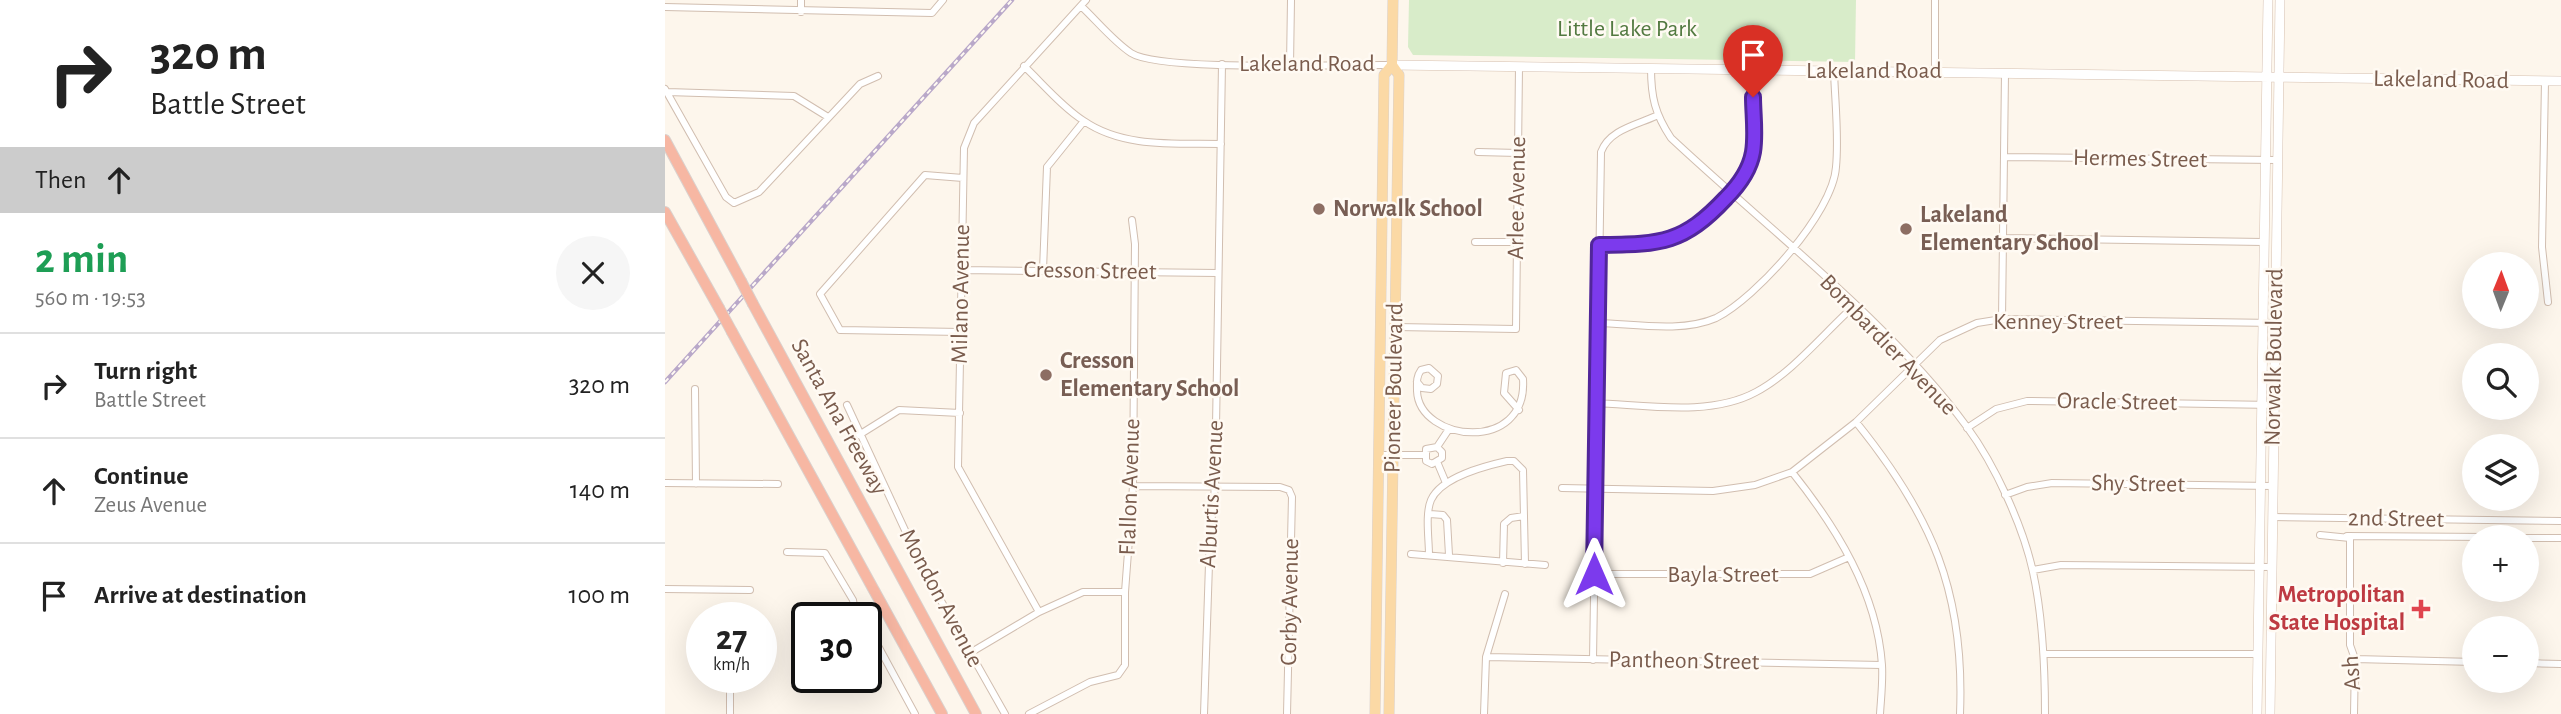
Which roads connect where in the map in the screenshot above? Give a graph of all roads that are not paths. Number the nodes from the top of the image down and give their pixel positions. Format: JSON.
{"nodes":[{"id":1,"x":715,"y":0,"type":"edge"},
{"id":2,"x":801,"y":0,"type":"edge"},
{"id":3,"x":943,"y":0,"type":"edge"},
{"id":4,"x":1291,"y":0,"type":"edge"},
{"id":5,"x":1393,"y":0,"type":"edge"},
{"id":6,"x":1935,"y":0,"type":"edge"},
{"id":7,"x":2267,"y":0,"type":"edge"},
{"id":8,"x":2280,"y":0,"type":"edge"},
{"id":9,"x":1083,"y":3,"type":"edge"},
{"id":10,"x":665,"y":8,"type":"edge"},
{"id":11,"x":714,"y":9,"type":"junction"},
{"id":12,"x":801,"y":12,"type":"junction"},
{"id":13,"x":1222,"y":64,"type":"junction"},
{"id":14,"x":1290,"y":65,"type":"junction"},
{"id":15,"x":1392,"y":65,"type":"junction"},
{"id":16,"x":1024,"y":66,"type":"junction"},
{"id":17,"x":1519,"y":67,"type":"junction"},
{"id":18,"x":1651,"y":68,"type":"junction"},
{"id":19,"x":1753,"y":69,"type":"junction"},
{"id":20,"x":1834,"y":71,"type":"junction"},
{"id":21,"x":1935,"y":71,"type":"junction"},
{"id":22,"x":2005,"y":73,"type":"junction"},
{"id":23,"x":879,"y":76,"type":"dead end"},
{"id":24,"x":2265,"y":76,"type":"junction"},
{"id":25,"x":2277,"y":77,"type":"junction"},
{"id":26,"x":2545,"y":81,"type":"junction"},
{"id":27,"x":2561,"y":81,"type":"edge"},
{"id":28,"x":666,"y":90,"type":"edge"},
{"id":29,"x":1656,"y":116,"type":"junction"},
{"id":30,"x":828,"y":117,"type":"junction"},
{"id":31,"x":1084,"y":121,"type":"junction"},
{"id":32,"x":665,"y":140,"type":"edge"},
{"id":33,"x":1221,"y":144,"type":"junction"},
{"id":34,"x":1478,"y":152,"type":"dead end"},
{"id":35,"x":1518,"y":153,"type":"junction"},
{"id":36,"x":2004,"y":157,"type":"junction"},
{"id":37,"x":2264,"y":160,"type":"junction"},
{"id":38,"x":2276,"y":160,"type":"junction"},
{"id":39,"x":963,"y":178,"type":"junction"},
{"id":40,"x":1730,"y":194,"type":"junction"},
{"id":41,"x":665,"y":212,"type":"edge"},
{"id":42,"x":1132,"y":220,"type":"dead end"},
{"id":43,"x":2003,"y":238,"type":"junction"},
{"id":44,"x":1475,"y":242,"type":"dead end"},
{"id":45,"x":1517,"y":242,"type":"junction"},
{"id":46,"x":2263,"y":242,"type":"junction"},
{"id":47,"x":1599,"y":245,"type":"junction"},
{"id":48,"x":1792,"y":248,"type":"junction"},
{"id":49,"x":961,"y":270,"type":"junction"},
{"id":50,"x":1043,"y":270,"type":"junction"},
{"id":51,"x":1134,"y":272,"type":"junction"},
{"id":52,"x":1218,"y":273,"type":"junction"},
{"id":53,"x":2548,"y":302,"type":"dead end"},
{"id":54,"x":1854,"y":306,"type":"junction"},
{"id":55,"x":2002,"y":319,"type":"junction"},
{"id":56,"x":1599,"y":323,"type":"junction"},
{"id":57,"x":2263,"y":323,"type":"junction"},
{"id":58,"x":2275,"y":323,"type":"junction"},
{"id":59,"x":1396,"y":327,"type":"junction"},
{"id":60,"x":961,"y":332,"type":"junction"},
{"id":61,"x":1913,"y":364,"type":"junction"},
{"id":62,"x":1417,"y":382,"type":"dead end"},
{"id":63,"x":695,"y":389,"type":"dead end"},
{"id":64,"x":1595,"y":403,"type":"junction"},
{"id":65,"x":847,"y":405,"type":"dead end"},
{"id":66,"x":2261,"y":405,"type":"junction"},
{"id":67,"x":2273,"y":405,"type":"junction"},
{"id":68,"x":1519,"y":410,"type":"junction"},
{"id":69,"x":960,"y":413,"type":"junction"},
{"id":70,"x":1856,"y":422,"type":"junction"},
{"id":71,"x":1968,"y":428,"type":"junction"},
{"id":72,"x":1449,"y":429,"type":"junction"},
{"id":73,"x":859,"y":435,"type":"junction"},
{"id":74,"x":1437,"y":447,"type":"junction"},
{"id":75,"x":1380,"y":455,"type":"junction"},
{"id":76,"x":1393,"y":455,"type":"junction"},
{"id":77,"x":1424,"y":455,"type":"junction"},
{"id":78,"x":1438,"y":464,"type":"junction"},
{"id":79,"x":1791,"y":472,"type":"junction"},
{"id":80,"x":665,"y":483,"type":"edge"},
{"id":81,"x":1446,"y":483,"type":"junction"},
{"id":82,"x":696,"y":484,"type":"junction"},
{"id":83,"x":778,"y":484,"type":"dead end"},
{"id":84,"x":1133,"y":486,"type":"junction"},
{"id":85,"x":2260,"y":486,"type":"junction"},
{"id":86,"x":2273,"y":486,"type":"junction"},
{"id":87,"x":1215,"y":487,"type":"junction"},
{"id":88,"x":1562,"y":488,"type":"dead end"},
{"id":89,"x":1594,"y":489,"type":"junction"},
{"id":90,"x":2005,"y":495,"type":"junction"},
{"id":91,"x":1430,"y":514,"type":"junction"},
{"id":92,"x":1524,"y":516,"type":"junction"},
{"id":93,"x":2272,"y":517,"type":"junction"},
{"id":94,"x":2561,"y":521,"type":"edge"},
{"id":95,"x":2320,"y":535,"type":"dead end"},
{"id":96,"x":2347,"y":536,"type":"junction"},
{"id":97,"x":2462,"y":537,"type":"edge"},
{"id":98,"x":2539,"y":538,"type":"edge"},
{"id":99,"x":2561,"y":538,"type":"edge"},
{"id":100,"x":787,"y":552,"type":"dead end"},
{"id":101,"x":1411,"y":554,"type":"dead end"},
{"id":102,"x":1429,"y":555,"type":"junction"},
{"id":103,"x":1449,"y":555,"type":"junction"},
{"id":104,"x":1849,"y":557,"type":"junction"},
{"id":105,"x":1503,"y":563,"type":"junction"},
{"id":106,"x":1525,"y":564,"type":"junction"},
{"id":107,"x":1545,"y":565,"type":"dead end"},
{"id":108,"x":2259,"y":567,"type":"junction"},
{"id":109,"x":2272,"y":567,"type":"junction"},
{"id":110,"x":2033,"y":570,"type":"junction"},
{"id":111,"x":1594,"y":574,"type":"junction"},
{"id":112,"x":665,"y":589,"type":"edge"},
{"id":113,"x":750,"y":590,"type":"dead end"},
{"id":114,"x":1125,"y":592,"type":"junction"},
{"id":115,"x":1505,"y":594,"type":"dead end"},
{"id":116,"x":853,"y":602,"type":"edge"},
{"id":117,"x":1038,"y":612,"type":"junction"},
{"id":118,"x":882,"y":653,"type":"edge"},
{"id":119,"x":970,"y":653,"type":"junction"},
{"id":120,"x":2045,"y":654,"type":"junction"},
{"id":121,"x":2258,"y":654,"type":"junction"},
{"id":122,"x":1486,"y":657,"type":"junction"},
{"id":123,"x":2354,"y":659,"type":"junction"},
{"id":124,"x":1593,"y":660,"type":"junction"},
{"id":125,"x":2462,"y":662,"type":"edge"},
{"id":126,"x":2539,"y":663,"type":"edge"},
{"id":127,"x":2561,"y":664,"type":"edge"},
{"id":128,"x":1882,"y":665,"type":"junction"},
{"id":129,"x":730,"y":693,"type":"edge"},
{"id":130,"x":730,"y":714,"type":"edge"},
{"id":131,"x":915,"y":714,"type":"edge"},
{"id":132,"x":942,"y":714,"type":"edge"},
{"id":133,"x":976,"y":714,"type":"edge"},
{"id":134,"x":1005,"y":714,"type":"edge"},
{"id":135,"x":1029,"y":714,"type":"edge"},
{"id":136,"x":1204,"y":714,"type":"edge"},
{"id":137,"x":1287,"y":714,"type":"edge"},
{"id":138,"x":1375,"y":714,"type":"edge"},
{"id":139,"x":1389,"y":714,"type":"edge"},
{"id":140,"x":1484,"y":714,"type":"edge"},
{"id":141,"x":1880,"y":714,"type":"edge"},
{"id":142,"x":1960,"y":714,"type":"edge"},
{"id":143,"x":2045,"y":714,"type":"edge"},
{"id":144,"x":2257,"y":714,"type":"edge"},
{"id":145,"x":2270,"y":714,"type":"edge"},
{"id":146,"x":2354,"y":714,"type":"edge"}],
"edges":[{"from":1,"to":11,"type":"street"},
{"from":2,"to":12,"type":"street"},
{"from":3,"to":12,"type":"street"},
{"from":4,"to":14,"type":"street"},
{"from":5,"to":15,"type":"main road","name":"Pioneer Boulevard"},
{"from":6,"to":21,"type":"street"},
{"from":7,"to":24,"type":"main road","name":"Norwalk Boulevard"},
{"from":8,"to":25,"type":"main road","name":"Norwalk Boulevard"},
{"from":9,"to":13,"type":"street","name":"Lakeland Road"},
{"from":9,"to":16,"type":"street","name":"Milano Avenue"},
{"from":10,"to":11,"type":"street"},
{"from":11,"to":12,"type":"street"},
{"from":13,"to":14,"type":"street","name":"Lakeland Road"},
{"from":13,"to":33,"type":"street","name":"Alburtis Avenue"},
{"from":14,"to":15,"type":"street","name":"Lakeland Road"},
{"from":15,"to":17,"type":"main road","name":"Lakeland Road"},
{"from":15,"to":59,"type":"main road","name":"Pioneer Boulevard"},
{"from":15,"to":75,"type":"main road","name":"Pioneer Boulevard"},
{"from":16,"to":31,"type":"street"},
{"from":16,"to":39,"type":"street","name":"Milano Avenue"},
{"from":17,"to":18,"type":"main road","name":"Lakeland Road"},
{"from":17,"to":35,"type":"street","name":"Arlee Avenue"},
{"from":18,"to":19,"type":"main road","name":"Lakeland Road"},
{"from":18,"to":29,"type":"street","name":"Bombardier Avenue"},
{"from":19,"to":20,"type":"main road","name":"Lakeland Road"},
{"from":19,"to":40,"type":"street"},
{"from":20,"to":21,"type":"main road","name":"Lakeland Road"},
{"from":20,"to":48,"type":"street"},
{"from":21,"to":22,"type":"main road","name":"Lakeland Road"},
{"from":22,"to":24,"type":"main road","name":"Lakeland Road"},
{"from":22,"to":36,"type":"street"},
{"from":23,"to":30,"type":"street"},
{"from":24,"to":25,"type":"main road","name":"Lakeland Road"},
{"from":24,"to":37,"type":"main road","name":"Norwalk Boulevard"},
{"from":25,"to":26,"type":"main road","name":"Lakeland Road"},
{"from":25,"to":38,"type":"main road","name":"Norwalk Boulevard"},
{"from":26,"to":27,"type":"main road","name":"Lakeland Road"},
{"from":26,"to":53,"type":"street"},
{"from":28,"to":30,"type":"street"},
{"from":28,"to":30,"type":"street"},
{"from":29,"to":40,"type":"street","name":"Bombardier Avenue"},
{"from":29,"to":47,"type":"street"},
{"from":31,"to":33,"type":"street"},
{"from":31,"to":50,"type":"street"},
{"from":32,"to":133,"type":"highway","name":"Santa Ana Freeway","bridge":true},
{"from":33,"to":52,"type":"street","name":"Alburtis Avenue"},
{"from":34,"to":35,"type":"street"},
{"from":35,"to":45,"type":"street","name":"Arlee Avenue"},
{"from":36,"to":37,"type":"street","name":"Hermes Street"},
{"from":36,"to":43,"type":"street"},
{"from":37,"to":38,"type":"street","name":"Hermes Street"},
{"from":37,"to":46,"type":"main road","name":"Norwalk Boulevard"},
{"from":38,"to":58,"type":"main road","name":"Norwalk Boulevard"},
{"from":39,"to":49,"type":"street","name":"Milano Avenue"},
{"from":39,"to":60,"type":"street"},
{"from":40,"to":47,"type":"street"},
{"from":40,"to":48,"type":"street","name":"Bombardier Avenue"},
{"from":41,"to":132,"type":"highway","bridge":true},
{"from":42,"to":51,"type":"street","name":"Flallon Avenue"},
{"from":43,"to":46,"type":"street"},
{"from":43,"to":55,"type":"street"},
{"from":44,"to":45,"type":"street"},
{"from":45,"to":59,"type":"street","name":"Arlee Avenue"},
{"from":46,"to":57,"type":"main road","name":"Norwalk Boulevard"},
{"from":47,"to":56,"type":"street"},
{"from":48,"to":54,"type":"street","name":"Bombardier Avenue"},
{"from":48,"to":56,"type":"street"},
{"from":49,"to":50,"type":"street","name":"Cresson Street"},
{"from":49,"to":60,"type":"street","name":"Milano Avenue"},
{"from":50,"to":51,"type":"street","name":"Cresson Street"},
{"from":51,"to":52,"type":"street","name":"Cresson Street"},
{"from":51,"to":84,"type":"street","name":"Flallon Avenue"},
{"from":52,"to":87,"type":"street","name":"Alburtis Avenue"},
{"from":54,"to":61,"type":"street","name":"Bombardier Avenue"},
{"from":54,"to":64,"type":"street"},
{"from":55,"to":57,"type":"street","name":"Kenney Street"},
{"from":55,"to":61,"type":"street","name":"Kenney Street"},
{"from":56,"to":64,"type":"street"},
{"from":57,"to":58,"type":"street","name":"Kenney Street"},
{"from":57,"to":66,"type":"main road","name":"Norwalk Boulevard"},
{"from":58,"to":67,"type":"main road","name":"Norwalk Boulevard"},
{"from":59,"to":76,"type":"main road","name":"Pioneer Boulevard"},
{"from":60,"to":69,"type":"street","name":"Milano Avenue"},
{"from":61,"to":70,"type":"street","name":"Kenney Street"},
{"from":61,"to":71,"type":"street","name":"Bombardier Avenue"},
{"from":62,"to":72,"type":"street"},
{"from":63,"to":82,"type":"street"},
{"from":64,"to":89,"type":"street"},
{"from":65,"to":73,"type":"street","name":"Mondon Avenue"},
{"from":66,"to":67,"type":"street","name":"Oracle Street"},
{"from":66,"to":71,"type":"street","name":"Oracle Street"},
{"from":66,"to":85,"type":"main road","name":"Norwalk Boulevard"},
{"from":67,"to":86,"type":"main road","name":"Norwalk Boulevard"},
{"from":68,"to":68,"type":"street"},
{"from":68,"to":72,"type":"street"},
{"from":69,"to":73,"type":"street"},
{"from":69,"to":117,"type":"street","name":"Milano Avenue"},
{"from":70,"to":79,"type":"street","name":"Kenney Street"},
{"from":70,"to":142,"type":"street"},
{"from":71,"to":90,"type":"street","name":"Bombardier Avenue"},
{"from":72,"to":74,"type":"street"},
{"from":73,"to":119,"type":"street","name":"Mondon Avenue"},
{"from":74,"to":77,"type":"street"},
{"from":74,"to":78,"type":"street"},
{"from":75,"to":76,"type":"street"},
{"from":75,"to":138,"type":"main road","name":"Pioneer Boulevard"},
{"from":76,"to":77,"type":"street"},
{"from":76,"to":139,"type":"main road","name":"Pioneer Boulevard"},
{"from":77,"to":78,"type":"street"},
{"from":78,"to":81,"type":"street"},
{"from":79,"to":89,"type":"street","name":"Kenney Street"},
{"from":79,"to":104,"type":"street"},
{"from":80,"to":82,"type":"street"},
{"from":81,"to":91,"type":"street"},
{"from":81,"to":92,"type":"street"},
{"from":82,"to":83,"type":"street"},
{"from":84,"to":87,"type":"street"},
{"from":84,"to":114,"type":"street","name":"Flallon Avenue"},
{"from":85,"to":86,"type":"street","name":"Shy Street"},
{"from":85,"to":90,"type":"street","name":"Shy Street"},
{"from":85,"to":108,"type":"main road","name":"Norwalk Boulevard"},
{"from":86,"to":93,"type":"main road","name":"Norwalk Boulevard"},
{"from":87,"to":136,"type":"street","name":"Alburtis Avenue"},
{"from":87,"to":137,"type":"street","name":"Corby Avenue"},
{"from":88,"to":89,"type":"street","name":"Kenney Street"},
{"from":89,"to":111,"type":"street"},
{"from":90,"to":110,"type":"street","name":"Bombardier Avenue"},
{"from":91,"to":102,"type":"street"},
{"from":91,"to":103,"type":"street"},
{"from":92,"to":105,"type":"street"},
{"from":92,"to":106,"type":"street"},
{"from":93,"to":94,"type":"street","name":"2nd Street"},
{"from":93,"to":109,"type":"main road","name":"Norwalk Boulevard"},
{"from":95,"to":96,"type":"street"},
{"from":96,"to":97,"type":"street"},
{"from":96,"to":123,"type":"street","name":"Ash"},
{"from":98,"to":99,"type":"street"},
{"from":100,"to":116,"type":"street"},
{"from":101,"to":102,"type":"street"},
{"from":102,"to":103,"type":"street"},
{"from":103,"to":105,"type":"street"},
{"from":104,"to":111,"type":"street","name":"Bayla Street"},
{"from":104,"to":128,"type":"street"},
{"from":105,"to":106,"type":"street"},
{"from":106,"to":107,"type":"street"},
{"from":108,"to":109,"type":"street"},
{"from":108,"to":110,"type":"street"},
{"from":108,"to":121,"type":"main road","name":"Norwalk Boulevard"},
{"from":109,"to":145,"type":"main road","name":"Norwalk Boulevard"},
{"from":110,"to":120,"type":"street","name":"Bombardier Avenue"},
{"from":111,"to":124,"type":"street"},
{"from":112,"to":113,"type":"street"},
{"from":114,"to":117,"type":"street"},
{"from":114,"to":135,"type":"street","name":"Flallon Avenue"},
{"from":115,"to":122,"type":"street"},
{"from":117,"to":119,"type":"street"},
{"from":118,"to":131,"type":"street"},
{"from":119,"to":134,"type":"street","name":"Mondon Avenue"},
{"from":120,"to":121,"type":"street"},
{"from":120,"to":143,"type":"street","name":"Bombardier Avenue"},
{"from":121,"to":144,"type":"main road","name":"Norwalk Boulevard"},
{"from":122,"to":124,"type":"street","name":"Pantheon Street"},
{"from":122,"to":140,"type":"street"},
{"from":123,"to":125,"type":"street"},
{"from":123,"to":146,"type":"street","name":"Ash"},
{"from":124,"to":128,"type":"street","name":"Pantheon Street"},
{"from":126,"to":127,"type":"street"},
{"from":128,"to":141,"type":"street"},
{"from":129,"to":130,"type":"street"}]}
